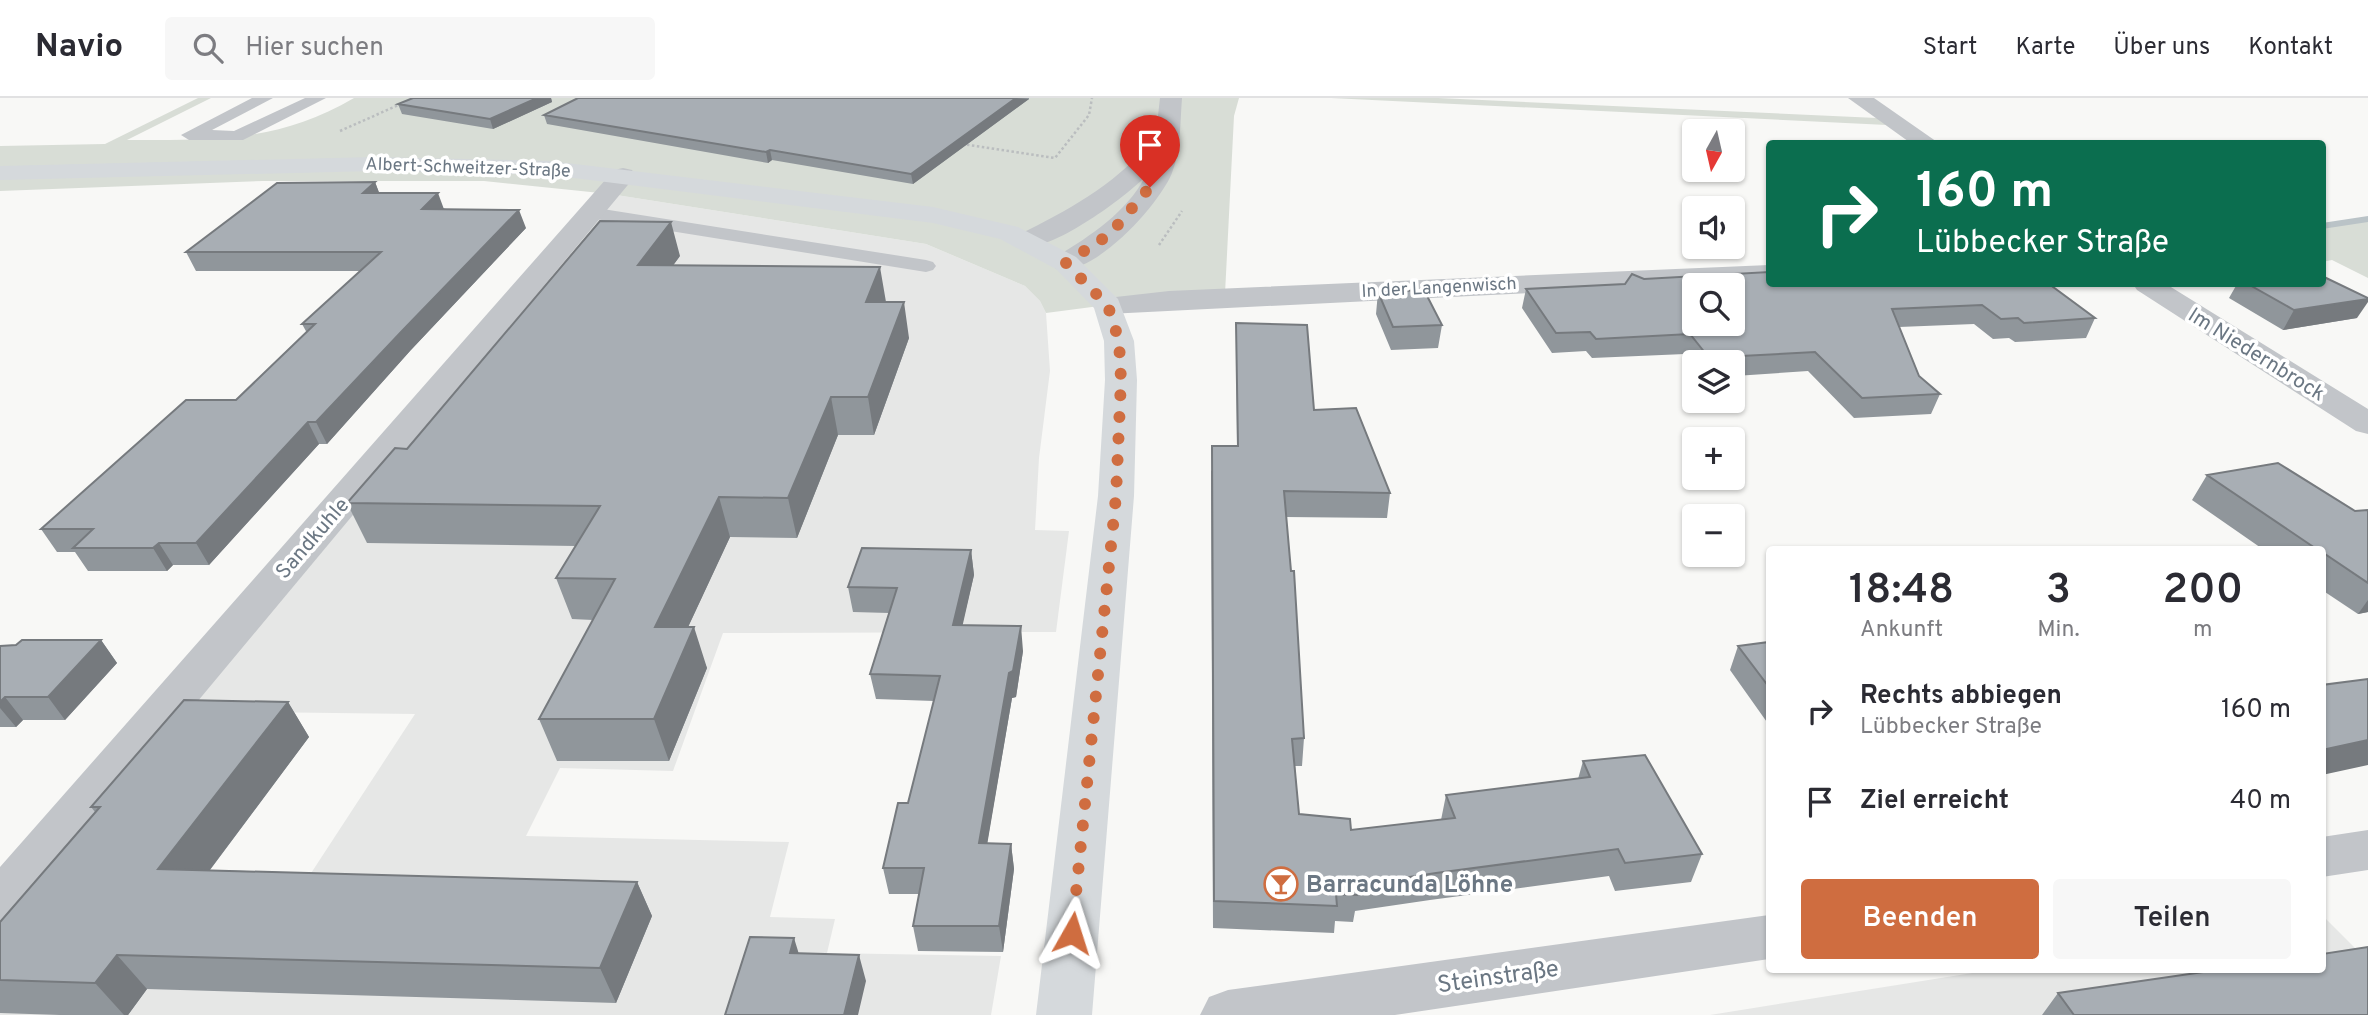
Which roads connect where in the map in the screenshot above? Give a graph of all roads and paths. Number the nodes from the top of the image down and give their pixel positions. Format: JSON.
{"nodes":[{"id":1,"x":265,"y":98,"type":"edge"},
{"id":2,"x":318,"y":98,"type":"edge"},
{"id":3,"x":415,"y":98,"type":"edge"},
{"id":4,"x":1092,"y":98,"type":"edge"},
{"id":5,"x":1171,"y":98,"type":"edge"},
{"id":6,"x":1859,"y":98,"type":"edge"},
{"id":7,"x":332,"y":133,"type":"dead end"},
{"id":8,"x":1166,"y":136,"type":"junction"},
{"id":9,"x":1923,"y":140,"type":"edge"},
{"id":10,"x":961,"y":144,"type":"edge"},
{"id":11,"x":0,"y":173,"type":"edge"},
{"id":12,"x":623,"y":175,"type":"junction"},
{"id":13,"x":590,"y":213,"type":"junction"},
{"id":14,"x":1028,"y":241,"type":"junction"},
{"id":15,"x":1066,"y":263,"type":"junction"},
{"id":16,"x":926,"y":266,"type":"dead end"},
{"id":17,"x":1766,"y":272,"type":"edge"},
{"id":18,"x":2152,"y":287,"type":"edge"},
{"id":19,"x":1108,"y":306,"type":"junction"},
{"id":20,"x":2368,"y":424,"type":"edge"},
{"id":21,"x":2368,"y":850,"type":"edge"},
{"id":22,"x":2326,"y":856,"type":"edge"},
{"id":23,"x":0,"y":902,"type":"edge"},
{"id":24,"x":1766,"y":937,"type":"edge"},
{"id":25,"x":1064,"y":1015,"type":"edge"},
{"id":26,"x":1228,"y":1015,"type":"edge"}],
"edges":[{"from":1,"to":2,"type":"lane"},
{"from":3,"to":7,"type":"path"},
{"from":4,"to":10,"type":"path"},
{"from":5,"to":8,"type":"street"},
{"from":6,"to":9,"type":"street"},
{"from":8,"to":14,"type":"street"},
{"from":8,"to":15,"type":"street"},
{"from":11,"to":12,"type":"main road","name":"Albert-Schweitzer-Straße"},
{"from":12,"to":13,"type":"street","name":"Sandkuhle"},
{"from":12,"to":14,"type":"main road","name":"Albert-Schweitzer-Straße"},
{"from":13,"to":16,"type":"lane"},
{"from":13,"to":23,"type":"street","name":"Sandkuhle"},
{"from":14,"to":15,"type":"main road","name":"Albert-Schweitzer-Straße"},
{"from":15,"to":19,"type":"main road","name":"Albert-Schweitzer-Straße"},
{"from":17,"to":19,"type":"street","name":"In der Langenwisch"},
{"from":18,"to":20,"type":"street","name":"Im Niedernbrock"},
{"from":19,"to":25,"type":"main road"},
{"from":21,"to":22,"type":"street"},
{"from":24,"to":26,"type":"street","name":"Steinstraße"}]}
